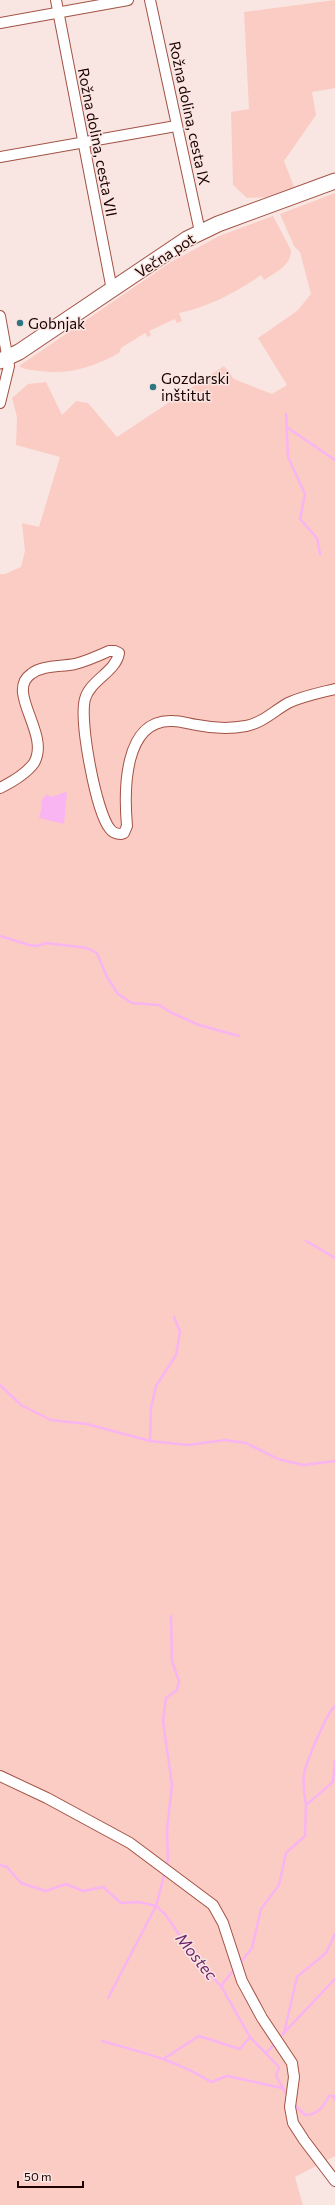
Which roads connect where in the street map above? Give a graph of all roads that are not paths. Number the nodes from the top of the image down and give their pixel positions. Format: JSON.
{"nodes":[{"id":1,"x":56,"y":0,"type":"edge"},
{"id":2,"x":128,"y":0,"type":"edge"},
{"id":3,"x":150,"y":0,"type":"edge"},
{"id":4,"x":58,"y":13,"type":"junction"},
{"id":5,"x":0,"y":23,"type":"edge"},
{"id":6,"x":176,"y":126,"type":"junction"},
{"id":7,"x":83,"y":142,"type":"junction"},
{"id":8,"x":0,"y":157,"type":"edge"},
{"id":9,"x":335,"y":181,"type":"edge"},
{"id":10,"x":200,"y":232,"type":"junction"},
{"id":11,"x":112,"y":290,"type":"junction"},
{"id":12,"x":0,"y":316,"type":"edge"},
{"id":13,"x":4,"y":359,"type":"edge"},
{"id":14,"x":0,"y":403,"type":"edge"},
{"id":15,"x":335,"y":689,"type":"edge"},
{"id":16,"x":0,"y":788,"type":"edge"},
{"id":17,"x":0,"y":1776,"type":"edge"},
{"id":18,"x":335,"y":2181,"type":"edge"}],
"edges":[{"from":1,"to":4,"type":"street","name":"Rožna dolina, cesta VII"},
{"from":2,"to":4,"type":"street"},
{"from":3,"to":6,"type":"street","name":"Rožna dolina, cesta IX"},
{"from":4,"to":5,"type":"street"},
{"from":4,"to":7,"type":"street","name":"Rožna dolina, cesta VII"},
{"from":6,"to":7,"type":"street"},
{"from":6,"to":10,"type":"street","name":"Rožna dolina, cesta IX"},
{"from":7,"to":8,"type":"street"},
{"from":7,"to":11,"type":"street","name":"Rožna dolina, cesta VII"},
{"from":9,"to":10,"type":"main road","name":"Večna pot"},
{"from":10,"to":11,"type":"main road","name":"Večna pot"},
{"from":11,"to":13,"type":"main road","name":"Večna pot"},
{"from":12,"to":13,"type":"street"},
{"from":13,"to":14,"type":"street"},
{"from":15,"to":16,"type":"street"},
{"from":17,"to":18,"type":"street"}]}
